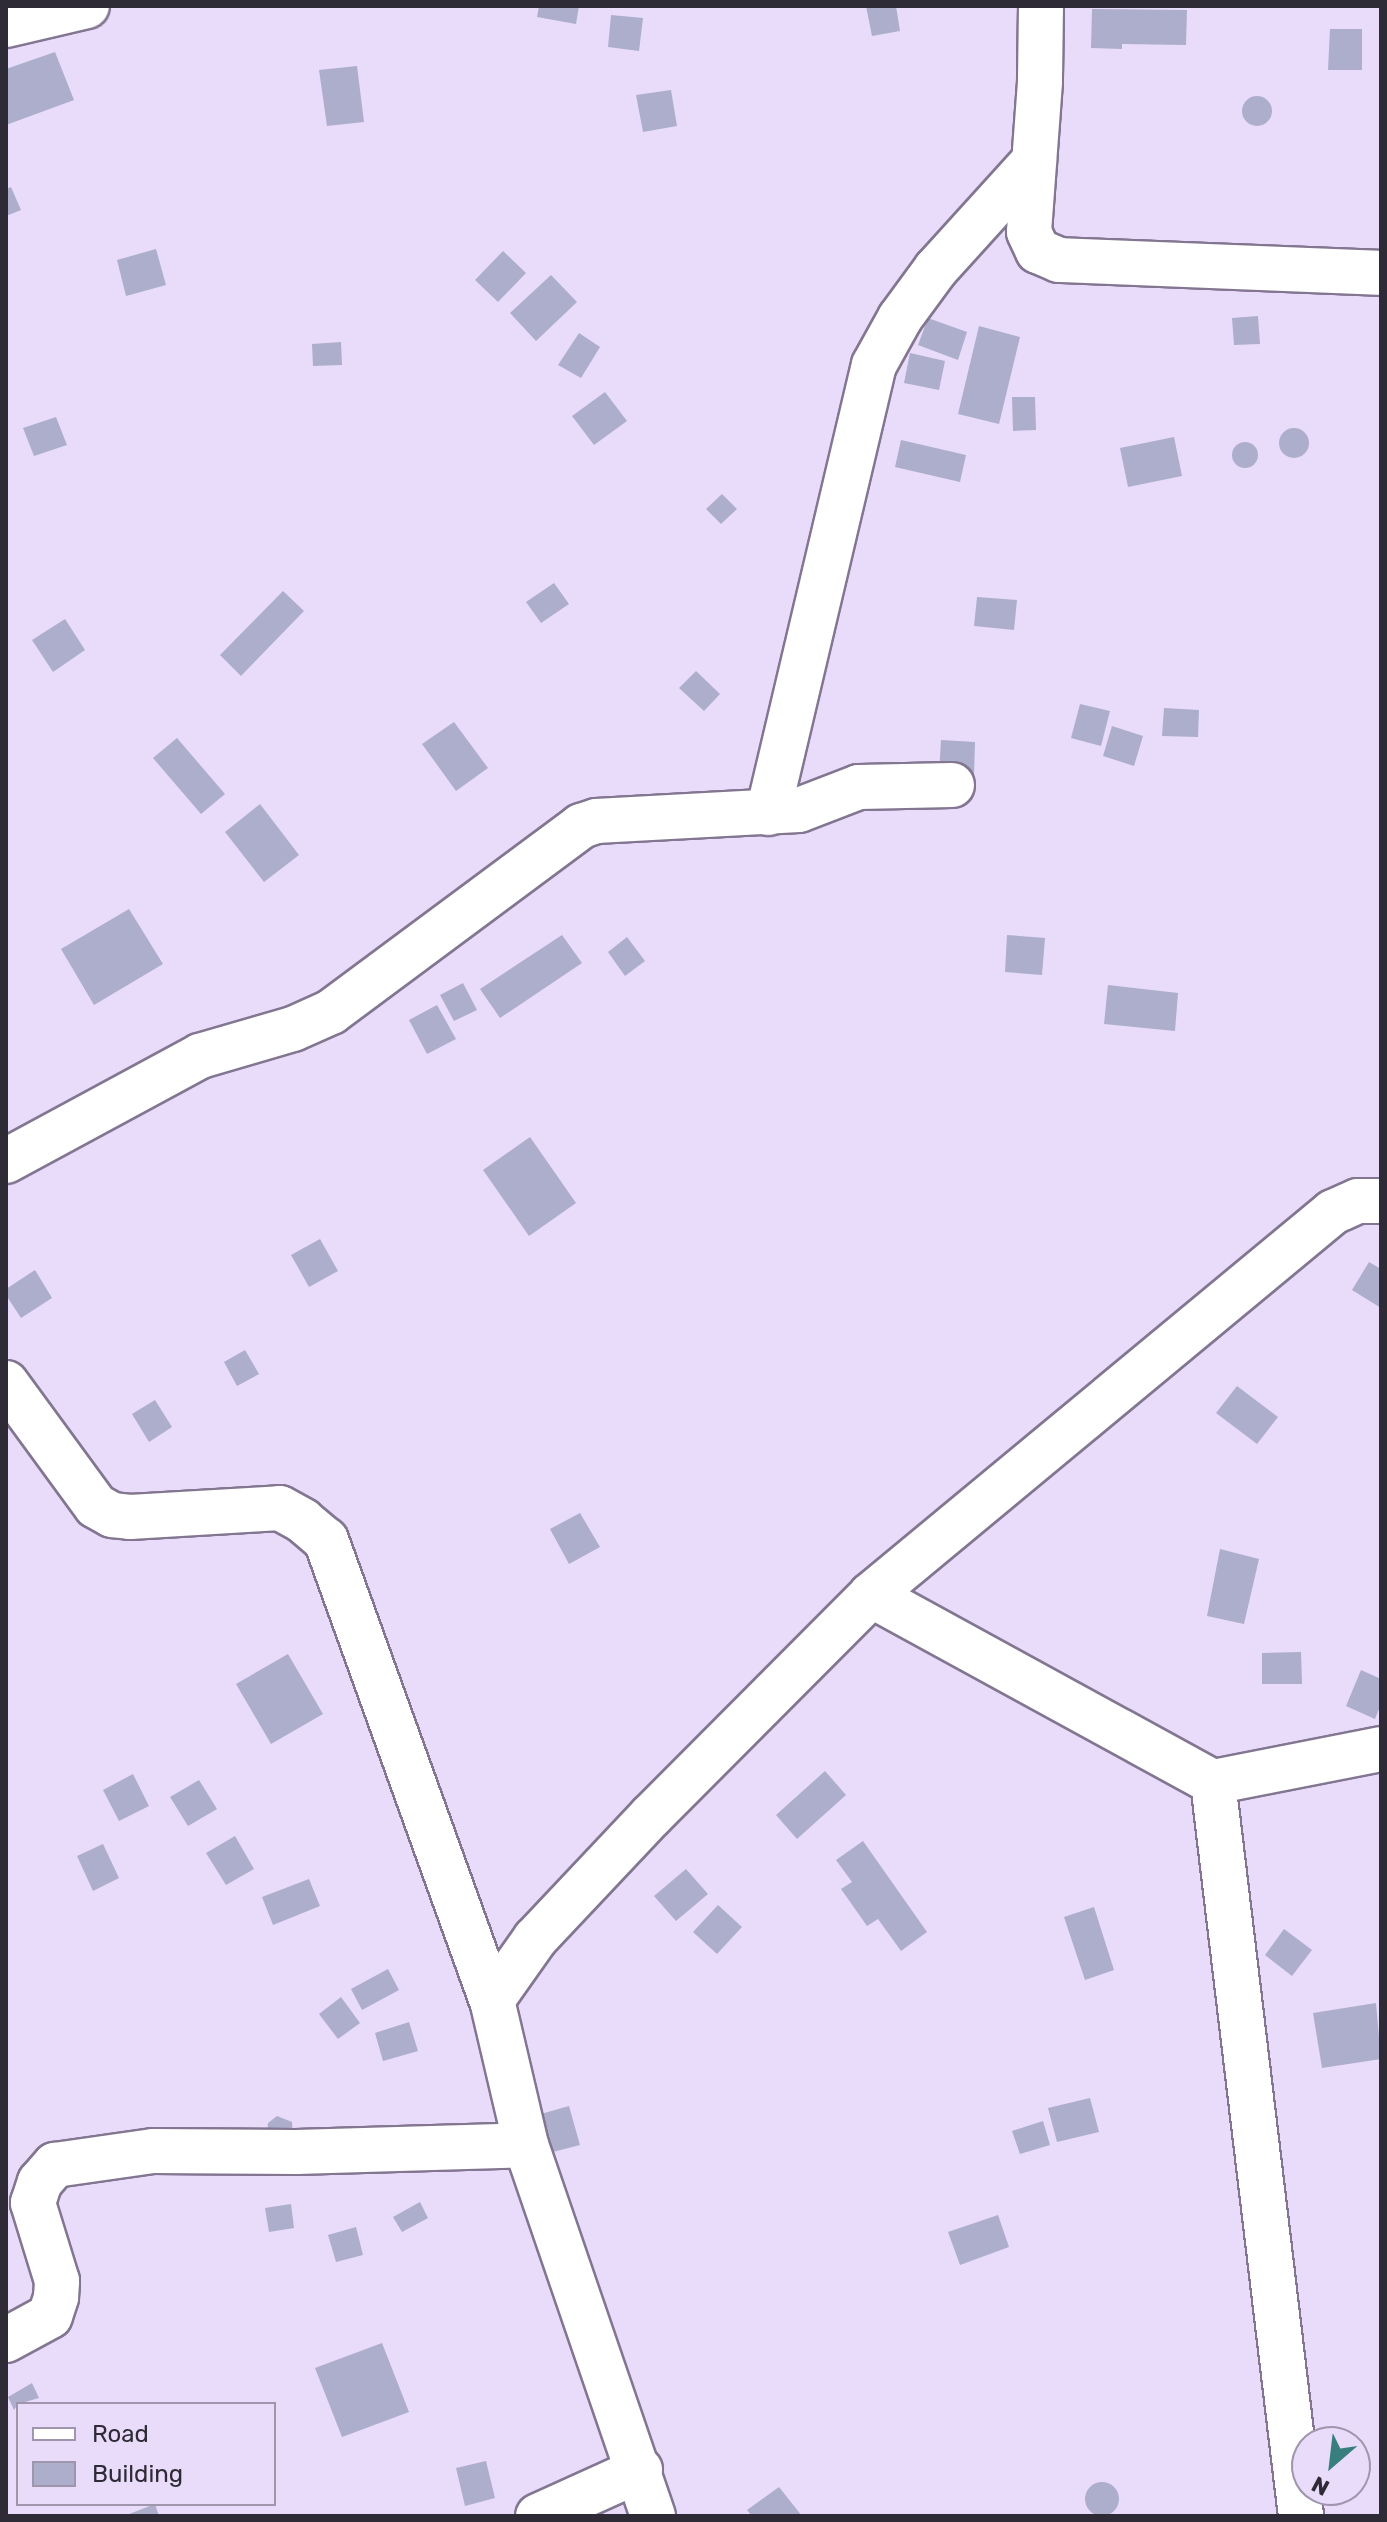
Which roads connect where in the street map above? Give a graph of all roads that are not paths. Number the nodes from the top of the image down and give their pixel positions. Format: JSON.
{"nodes":[{"id":1,"x":87,"y":6,"type":"edge"},
{"id":2,"x":1041,"y":6,"type":"edge"},
{"id":3,"x":6,"y":25,"type":"edge"},
{"id":4,"x":1034,"y":161,"type":"junction"},
{"id":5,"x":1381,"y":273,"type":"edge"},
{"id":6,"x":952,"y":785,"type":"dead end"},
{"id":7,"x":768,"y":813,"type":"junction"},
{"id":8,"x":6,"y":1161,"type":"edge"},
{"id":9,"x":1381,"y":1201,"type":"edge"},
{"id":10,"x":6,"y":1383,"type":"edge"},
{"id":11,"x":871,"y":1595,"type":"junction"},
{"id":12,"x":1381,"y":1749,"type":"edge"},
{"id":13,"x":1213,"y":1782,"type":"junction"},
{"id":14,"x":492,"y":2000,"type":"junction"},
{"id":15,"x":526,"y":2145,"type":"junction"},
{"id":16,"x":6,"y":2340,"type":"edge"},
{"id":17,"x":640,"y":2470,"type":"junction"},
{"id":18,"x":538,"y":2516,"type":"edge"},
{"id":19,"x":653,"y":2516,"type":"edge"},
{"id":20,"x":1301,"y":2516,"type":"edge"}],
"edges":[{"from":1,"to":3,"type":"street"},
{"from":2,"to":4,"type":"street"},
{"from":4,"to":5,"type":"street"},
{"from":4,"to":7,"type":"street"},
{"from":6,"to":7,"type":"street"},
{"from":7,"to":8,"type":"street"},
{"from":9,"to":11,"type":"street"},
{"from":10,"to":14,"type":"street"},
{"from":11,"to":13,"type":"street"},
{"from":11,"to":14,"type":"street"},
{"from":12,"to":13,"type":"street"},
{"from":13,"to":20,"type":"street"},
{"from":14,"to":15,"type":"street"},
{"from":15,"to":16,"type":"street"},
{"from":15,"to":17,"type":"street"},
{"from":17,"to":18,"type":"street"},
{"from":17,"to":19,"type":"street"}]}
